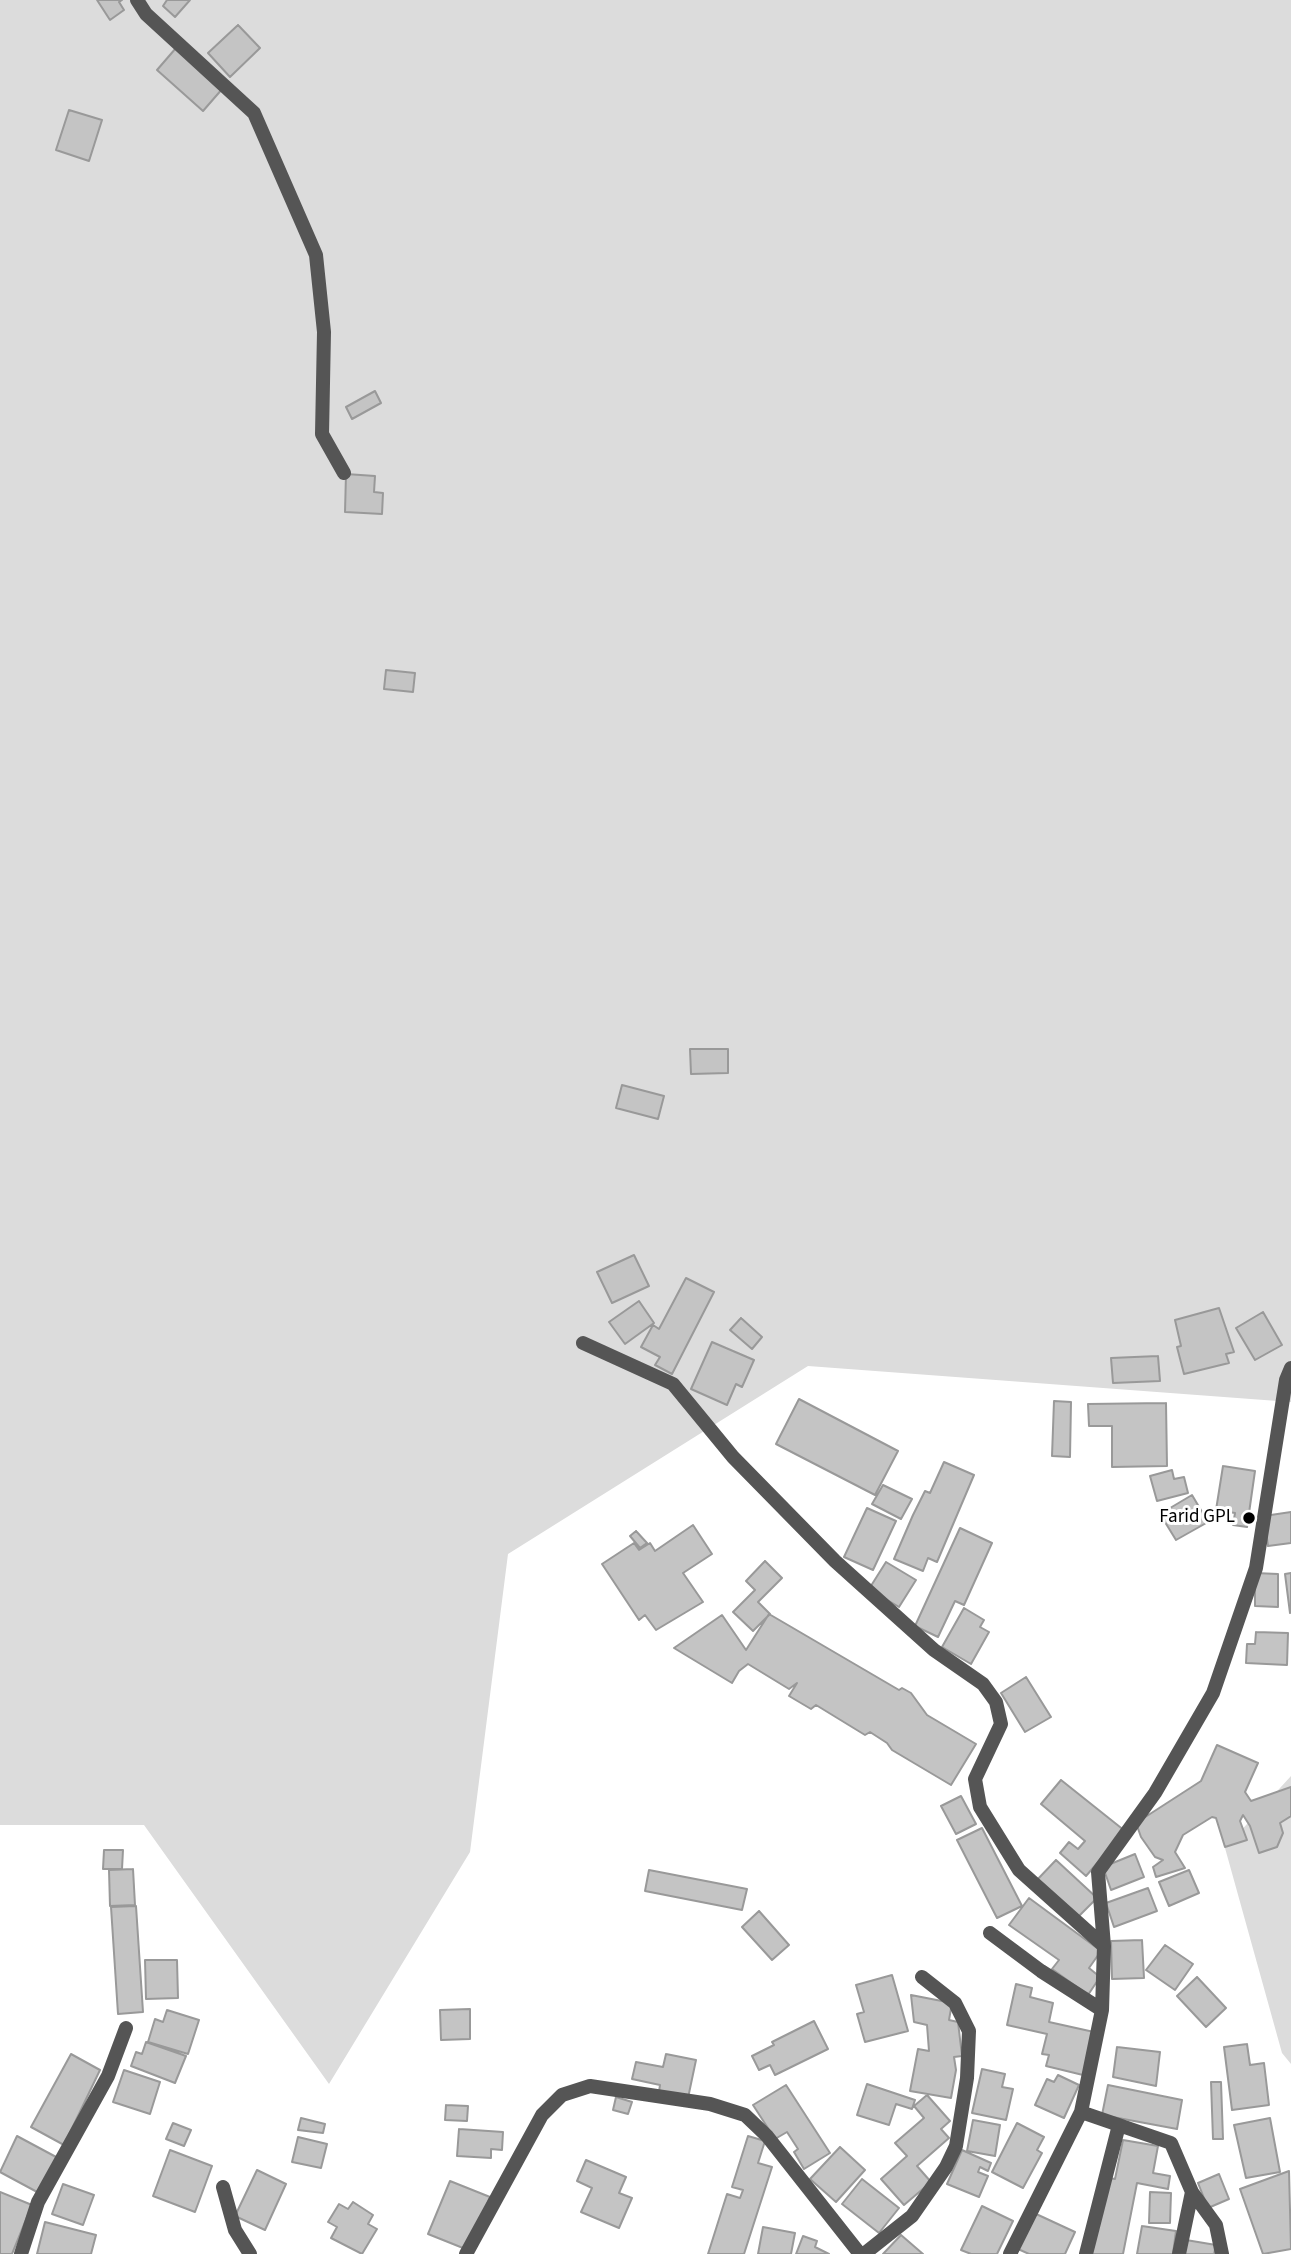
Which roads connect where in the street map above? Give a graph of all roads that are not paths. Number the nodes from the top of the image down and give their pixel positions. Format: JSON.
{"nodes":[{"id":1,"x":137,"y":0,"type":"edge"},
{"id":2,"x":344,"y":473,"type":"dead end"},
{"id":3,"x":583,"y":1343,"type":"dead end"},
{"id":4,"x":1291,"y":1368,"type":"edge"},
{"id":5,"x":990,"y":1933,"type":"dead end"},
{"id":6,"x":1104,"y":1946,"type":"junction"},
{"id":7,"x":922,"y":1976,"type":"dead end"},
{"id":8,"x":1102,"y":2010,"type":"junction"},
{"id":9,"x":125,"y":2028,"type":"dead end"},
{"id":10,"x":1081,"y":2112,"type":"junction"},
{"id":11,"x":1119,"y":2125,"type":"junction"},
{"id":12,"x":223,"y":2187,"type":"dead end"},
{"id":13,"x":1192,"y":2192,"type":"junction"},
{"id":14,"x":21,"y":2254,"type":"edge"},
{"id":15,"x":250,"y":2254,"type":"edge"},
{"id":16,"x":466,"y":2254,"type":"edge"},
{"id":17,"x":862,"y":2254,"type":"edge"},
{"id":18,"x":1010,"y":2254,"type":"edge"},
{"id":19,"x":1086,"y":2254,"type":"edge"},
{"id":20,"x":1179,"y":2254,"type":"edge"},
{"id":21,"x":1222,"y":2254,"type":"edge"}],
"edges":[{"from":1,"to":2,"type":"street"},
{"from":3,"to":6,"type":"street"},
{"from":4,"to":6,"type":"street"},
{"from":5,"to":8,"type":"street"},
{"from":6,"to":8,"type":"street"},
{"from":7,"to":17,"type":"street"},
{"from":8,"to":10,"type":"street"},
{"from":9,"to":14,"type":"street"},
{"from":10,"to":11,"type":"street"},
{"from":10,"to":18,"type":"street"},
{"from":11,"to":13,"type":"street"},
{"from":11,"to":19,"type":"street"},
{"from":12,"to":15,"type":"street"},
{"from":13,"to":20,"type":"street"},
{"from":13,"to":21,"type":"street"},
{"from":16,"to":17,"type":"street"}]}
